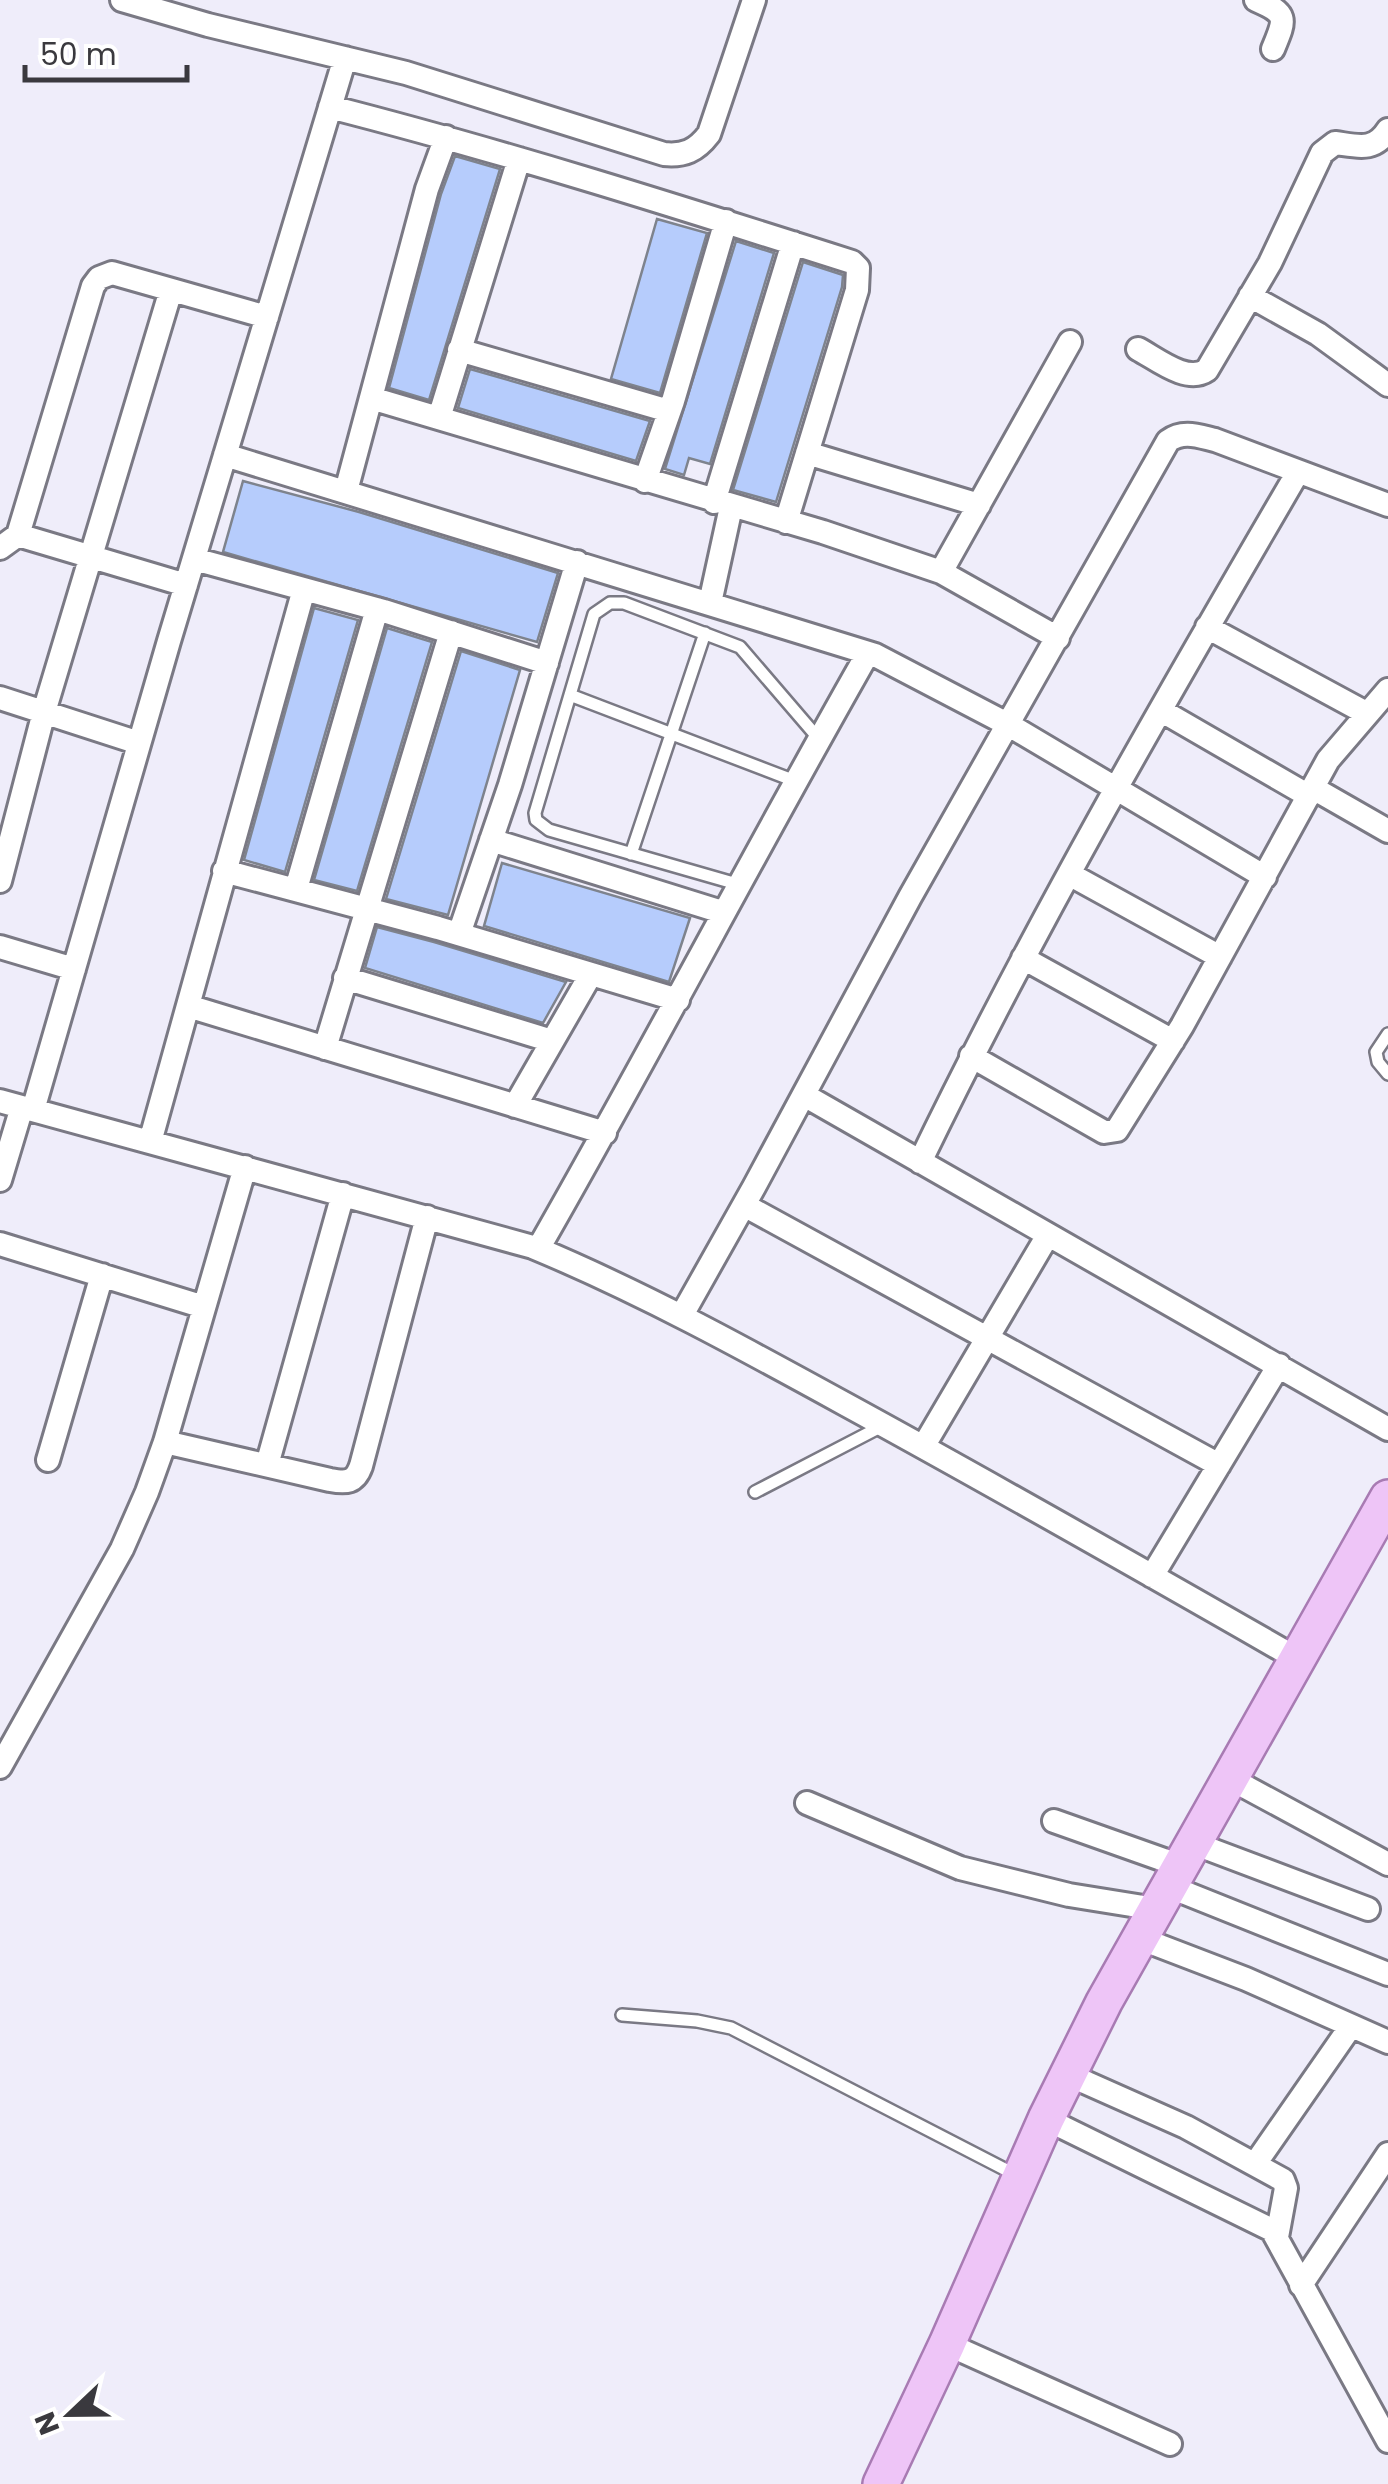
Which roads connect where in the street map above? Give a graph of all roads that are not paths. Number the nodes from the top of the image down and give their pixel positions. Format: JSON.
{"nodes":[{"id":1,"x":122,"y":0,"type":"edge"},
{"id":2,"x":754,"y":0,"type":"edge"},
{"id":3,"x":1256,"y":0,"type":"edge"},
{"id":4,"x":1273,"y":49,"type":"dead end"},
{"id":5,"x":345,"y":58,"type":"junction"},
{"id":6,"x":330,"y":107,"type":"junction"},
{"id":7,"x":1388,"y":130,"type":"edge"},
{"id":8,"x":446,"y":137,"type":"junction"},
{"id":9,"x":518,"y":159,"type":"junction"},
{"id":10,"x":726,"y":221,"type":"junction"},
{"id":11,"x":792,"y":243,"type":"junction"},
{"id":12,"x":171,"y":290,"type":"junction"},
{"id":13,"x":1250,"y":296,"type":"junction"},
{"id":14,"x":266,"y":317,"type":"junction"},
{"id":15,"x":1070,"y":342,"type":"dead end"},
{"id":16,"x":1138,"y":349,"type":"dead end"},
{"id":17,"x":459,"y":350,"type":"junction"},
{"id":18,"x":1388,"y":385,"type":"edge"},
{"id":19,"x":371,"y":398,"type":"junction"},
{"id":20,"x":670,"y":412,"type":"junction"},
{"id":21,"x":439,"y":418,"type":"junction"},
{"id":22,"x":806,"y":454,"type":"junction"},
{"id":23,"x":225,"y":455,"type":"junction"},
{"id":24,"x":1298,"y":472,"type":"junction"},
{"id":25,"x":646,"y":481,"type":"junction"},
{"id":26,"x":346,"y":492,"type":"junction"},
{"id":27,"x":722,"y":504,"type":"junction"},
{"id":28,"x":979,"y":505,"type":"junction"},
{"id":29,"x":1388,"y":505,"type":"edge"},
{"id":30,"x":786,"y":522,"type":"junction"},
{"id":31,"x":9,"y":541,"type":"edge"},
{"id":32,"x":90,"y":558,"type":"junction"},
{"id":33,"x":194,"y":559,"type":"junction"},
{"id":34,"x":577,"y":562,"type":"junction"},
{"id":35,"x":941,"y":572,"type":"junction"},
{"id":36,"x":186,"y":585,"type":"junction"},
{"id":37,"x":304,"y":589,"type":"junction"},
{"id":38,"x":710,"y":603,"type":"junction"},
{"id":39,"x":377,"y":609,"type":"junction"},
{"id":40,"x":1208,"y":626,"type":"junction"},
{"id":41,"x":451,"y":632,"type":"junction"},
{"id":42,"x":705,"y":632,"type":"junction"},
{"id":43,"x":1058,"y":638,"type":"junction"},
{"id":44,"x":868,"y":653,"type":"junction"},
{"id":45,"x":546,"y":664,"type":"junction"},
{"id":46,"x":1388,"y":690,"type":"edge"},
{"id":47,"x":570,"y":694,"type":"junction"},
{"id":48,"x":0,"y":698,"type":"edge"},
{"id":49,"x":1162,"y":710,"type":"junction"},
{"id":50,"x":44,"y":712,"type":"junction"},
{"id":51,"x":1366,"y":714,"type":"junction"},
{"id":52,"x":1009,"y":726,"type":"junction"},
{"id":53,"x":672,"y":734,"type":"junction"},
{"id":54,"x":818,"y":739,"type":"junction"},
{"id":55,"x":139,"y":743,"type":"junction"},
{"id":56,"x":795,"y":782,"type":"junction"},
{"id":57,"x":1117,"y":790,"type":"junction"},
{"id":58,"x":1311,"y":792,"type":"junction"},
{"id":59,"x":1388,"y":831,"type":"edge"},
{"id":60,"x":491,"y":840,"type":"junction"},
{"id":61,"x":631,"y":854,"type":"junction"},
{"id":62,"x":224,"y":871,"type":"junction"},
{"id":63,"x":1069,"y":874,"type":"junction"},
{"id":64,"x":1265,"y":877,"type":"junction"},
{"id":65,"x":0,"y":881,"type":"edge"},
{"id":66,"x":737,"y":884,"type":"junction"},
{"id":67,"x":296,"y":889,"type":"junction"},
{"id":68,"x":367,"y":908,"type":"junction"},
{"id":69,"x":722,"y":912,"type":"junction"},
{"id":70,"x":459,"y":934,"type":"junction"},
{"id":71,"x":0,"y":946,"type":"edge"},
{"id":72,"x":1220,"y":957,"type":"junction"},
{"id":73,"x":1023,"y":958,"type":"junction"},
{"id":74,"x":74,"y":969,"type":"junction"},
{"id":75,"x":591,"y":974,"type":"junction"},
{"id":76,"x":344,"y":978,"type":"junction"},
{"id":77,"x":678,"y":1000,"type":"junction"},
{"id":78,"x":188,"y":1006,"type":"junction"},
{"id":79,"x":1388,"y":1034,"type":"edge"},
{"id":80,"x":1173,"y":1041,"type":"junction"},
{"id":81,"x":552,"y":1042,"type":"junction"},
{"id":82,"x":326,"y":1048,"type":"junction"},
{"id":83,"x":971,"y":1056,"type":"junction"},
{"id":84,"x":1388,"y":1074,"type":"edge"},
{"id":85,"x":804,"y":1095,"type":"junction"},
{"id":86,"x":18,"y":1106,"type":"edge"},
{"id":87,"x":515,"y":1106,"type":"junction"},
{"id":88,"x":604,"y":1132,"type":"junction"},
{"id":89,"x":150,"y":1142,"type":"junction"},
{"id":90,"x":920,"y":1162,"type":"junction"},
{"id":91,"x":245,"y":1167,"type":"junction"},
{"id":92,"x":0,"y":1180,"type":"edge"},
{"id":93,"x":344,"y":1194,"type":"junction"},
{"id":94,"x":744,"y":1205,"type":"junction"},
{"id":95,"x":427,"y":1217,"type":"junction"},
{"id":96,"x":1048,"y":1235,"type":"junction"},
{"id":97,"x":0,"y":1244,"type":"edge"},
{"id":98,"x":538,"y":1250,"type":"junction"},
{"id":99,"x":102,"y":1275,"type":"junction"},
{"id":100,"x":204,"y":1307,"type":"junction"},
{"id":101,"x":682,"y":1315,"type":"junction"},
{"id":102,"x":987,"y":1339,"type":"junction"},
{"id":103,"x":1279,"y":1365,"type":"junction"},
{"id":104,"x":884,"y":1425,"type":"junction"},
{"id":105,"x":1388,"y":1430,"type":"edge"},
{"id":106,"x":166,"y":1442,"type":"junction"},
{"id":107,"x":924,"y":1447,"type":"junction"},
{"id":108,"x":48,"y":1460,"type":"dead end"},
{"id":109,"x":266,"y":1465,"type":"junction"},
{"id":110,"x":1218,"y":1465,"type":"junction"},
{"id":111,"x":755,"y":1492,"type":"dead end"},
{"id":112,"x":1388,"y":1498,"type":"edge"},
{"id":113,"x":1152,"y":1576,"type":"junction"},
{"id":114,"x":1296,"y":1658,"type":"junction"},
{"id":115,"x":0,"y":1768,"type":"edge"},
{"id":116,"x":1230,"y":1779,"type":"junction"},
{"id":117,"x":807,"y":1803,"type":"dead end"},
{"id":118,"x":1054,"y":1821,"type":"dead end"},
{"id":119,"x":1388,"y":1864,"type":"edge"},
{"id":120,"x":1168,"y":1888,"type":"junction"},
{"id":121,"x":1368,"y":1909,"type":"dead end"},
{"id":122,"x":1388,"y":1974,"type":"edge"},
{"id":123,"x":622,"y":2015,"type":"dead end"},
{"id":124,"x":1352,"y":2026,"type":"junction"},
{"id":125,"x":1388,"y":2042,"type":"edge"},
{"id":126,"x":1068,"y":2075,"type":"junction"},
{"id":127,"x":1046,"y":2119,"type":"junction"},
{"id":128,"x":1388,"y":2154,"type":"edge"},
{"id":129,"x":1255,"y":2164,"type":"junction"},
{"id":130,"x":1020,"y":2177,"type":"junction"},
{"id":131,"x":1277,"y":2237,"type":"junction"},
{"id":132,"x":1302,"y":2285,"type":"junction"},
{"id":133,"x":947,"y":2344,"type":"junction"},
{"id":134,"x":1388,"y":2441,"type":"edge"},
{"id":135,"x":1170,"y":2444,"type":"dead end"},
{"id":136,"x":880,"y":2484,"type":"edge"}],
"edges":[{"from":1,"to":5,"type":"street"},
{"from":2,"to":5,"type":"street"},
{"from":3,"to":4,"type":"street"},
{"from":5,"to":6,"type":"street"},
{"from":6,"to":8,"type":"street"},
{"from":6,"to":14,"type":"street"},
{"from":7,"to":13,"type":"street"},
{"from":8,"to":9,"type":"street"},
{"from":8,"to":19,"type":"street"},
{"from":9,"to":10,"type":"street"},
{"from":9,"to":17,"type":"street"},
{"from":10,"to":11,"type":"street"},
{"from":10,"to":20,"type":"street"},
{"from":11,"to":22,"type":"street"},
{"from":11,"to":27,"type":"street"},
{"from":12,"to":14,"type":"street"},
{"from":12,"to":31,"type":"street"},
{"from":12,"to":32,"type":"street"},
{"from":13,"to":16,"type":"street"},
{"from":13,"to":18,"type":"street"},
{"from":14,"to":23,"type":"street"},
{"from":15,"to":28,"type":"street"},
{"from":17,"to":20,"type":"street"},
{"from":17,"to":21,"type":"street"},
{"from":19,"to":21,"type":"street"},
{"from":19,"to":26,"type":"street"},
{"from":20,"to":25,"type":"street"},
{"from":21,"to":25,"type":"street"},
{"from":22,"to":28,"type":"street"},
{"from":22,"to":30,"type":"street"},
{"from":23,"to":26,"type":"street"},
{"from":23,"to":33,"type":"street"},
{"from":24,"to":29,"type":"street"},
{"from":24,"to":40,"type":"street"},
{"from":24,"to":43,"type":"street"},
{"from":25,"to":27,"type":"street"},
{"from":26,"to":34,"type":"street"},
{"from":27,"to":30,"type":"street"},
{"from":27,"to":38,"type":"street"},
{"from":28,"to":35,"type":"street"},
{"from":30,"to":35,"type":"street"},
{"from":31,"to":32,"type":"street"},
{"from":32,"to":36,"type":"street"},
{"from":32,"to":50,"type":"street"},
{"from":33,"to":36,"type":"street"},
{"from":33,"to":37,"type":"street"},
{"from":34,"to":38,"type":"street"},
{"from":34,"to":45,"type":"street"},
{"from":35,"to":43,"type":"street"},
{"from":36,"to":55,"type":"street"},
{"from":37,"to":39,"type":"street"},
{"from":37,"to":62,"type":"street"},
{"from":38,"to":44,"type":"street"},
{"from":39,"to":41,"type":"street"},
{"from":39,"to":67,"type":"street"},
{"from":40,"to":49,"type":"street"},
{"from":40,"to":51,"type":"street"},
{"from":41,"to":45,"type":"street"},
{"from":41,"to":68,"type":"street"},
{"from":42,"to":47,"type":"lane"},
{"from":42,"to":53,"type":"lane"},
{"from":42,"to":54,"type":"lane"},
{"from":43,"to":52,"type":"street"},
{"from":44,"to":52,"type":"street"},
{"from":44,"to":54,"type":"street"},
{"from":45,"to":60,"type":"street"},
{"from":46,"to":51,"type":"street"},
{"from":47,"to":53,"type":"lane"},
{"from":47,"to":61,"type":"lane"},
{"from":48,"to":50,"type":"street"},
{"from":49,"to":57,"type":"street"},
{"from":49,"to":58,"type":"street"},
{"from":50,"to":55,"type":"street"},
{"from":50,"to":65,"type":"street"},
{"from":51,"to":58,"type":"street"},
{"from":52,"to":57,"type":"street"},
{"from":52,"to":85,"type":"street"},
{"from":53,"to":56,"type":"lane"},
{"from":53,"to":61,"type":"lane"},
{"from":54,"to":56,"type":"street"},
{"from":55,"to":74,"type":"street"},
{"from":56,"to":66,"type":"street"},
{"from":57,"to":63,"type":"street"},
{"from":57,"to":64,"type":"street"},
{"from":58,"to":59,"type":"street"},
{"from":58,"to":64,"type":"street"},
{"from":60,"to":69,"type":"street"},
{"from":60,"to":70,"type":"street"},
{"from":61,"to":66,"type":"lane"},
{"from":62,"to":67,"type":"street"},
{"from":62,"to":78,"type":"street"},
{"from":63,"to":72,"type":"street"},
{"from":63,"to":73,"type":"street"},
{"from":64,"to":72,"type":"street"},
{"from":66,"to":69,"type":"street"},
{"from":67,"to":68,"type":"street"},
{"from":68,"to":70,"type":"street"},
{"from":68,"to":76,"type":"street"},
{"from":69,"to":77,"type":"street"},
{"from":70,"to":75,"type":"street"},
{"from":71,"to":74,"type":"street"},
{"from":72,"to":80,"type":"street"},
{"from":73,"to":80,"type":"street"},
{"from":73,"to":83,"type":"street"},
{"from":74,"to":86,"type":"street"},
{"from":75,"to":77,"type":"street"},
{"from":75,"to":81,"type":"street"},
{"from":76,"to":81,"type":"street"},
{"from":76,"to":82,"type":"street"},
{"from":77,"to":88,"type":"street"},
{"from":78,"to":82,"type":"street"},
{"from":78,"to":89,"type":"street"},
{"from":79,"to":84,"type":"lane"},
{"from":80,"to":83,"type":"street"},
{"from":81,"to":87,"type":"street"},
{"from":82,"to":87,"type":"street"},
{"from":83,"to":90,"type":"street"},
{"from":85,"to":90,"type":"street"},
{"from":85,"to":94,"type":"street"},
{"from":86,"to":89,"type":"street"},
{"from":86,"to":92,"type":"street"},
{"from":87,"to":88,"type":"street"},
{"from":88,"to":98,"type":"street"},
{"from":89,"to":91,"type":"street"},
{"from":90,"to":96,"type":"street"},
{"from":91,"to":93,"type":"street"},
{"from":91,"to":100,"type":"street"},
{"from":93,"to":95,"type":"street"},
{"from":93,"to":109,"type":"street"},
{"from":94,"to":101,"type":"street"},
{"from":94,"to":102,"type":"street"},
{"from":95,"to":98,"type":"street"},
{"from":95,"to":109,"type":"street"},
{"from":96,"to":102,"type":"street"},
{"from":96,"to":103,"type":"street"},
{"from":97,"to":99,"type":"street"},
{"from":98,"to":101,"type":"street"},
{"from":99,"to":100,"type":"street"},
{"from":99,"to":108,"type":"street"},
{"from":100,"to":106,"type":"street"},
{"from":101,"to":104,"type":"street"},
{"from":102,"to":107,"type":"street"},
{"from":102,"to":110,"type":"street"},
{"from":103,"to":105,"type":"street"},
{"from":103,"to":110,"type":"street"},
{"from":104,"to":107,"type":"street"},
{"from":104,"to":111,"type":"lane"},
{"from":106,"to":109,"type":"street"},
{"from":106,"to":115,"type":"street"},
{"from":107,"to":113,"type":"street"},
{"from":110,"to":113,"type":"street"},
{"from":112,"to":114,"type":"main road"},
{"from":113,"to":114,"type":"street"},
{"from":114,"to":116,"type":"main road"},
{"from":116,"to":119,"type":"street"},
{"from":116,"to":120,"type":"main road"},
{"from":117,"to":120,"type":"street"},
{"from":118,"to":120,"type":"street"},
{"from":120,"to":121,"type":"street"},
{"from":120,"to":122,"type":"street"},
{"from":120,"to":124,"type":"street"},
{"from":120,"to":126,"type":"main road"},
{"from":123,"to":130,"type":"lane"},
{"from":124,"to":125,"type":"street"},
{"from":124,"to":129,"type":"street"},
{"from":126,"to":127,"type":"main road"},
{"from":126,"to":129,"type":"street"},
{"from":127,"to":130,"type":"main road"},
{"from":127,"to":131,"type":"street"},
{"from":128,"to":132,"type":"street"},
{"from":129,"to":131,"type":"street"},
{"from":130,"to":133,"type":"main road"},
{"from":131,"to":132,"type":"street"},
{"from":132,"to":134,"type":"street"},
{"from":133,"to":135,"type":"street"},
{"from":133,"to":136,"type":"main road"}]}
